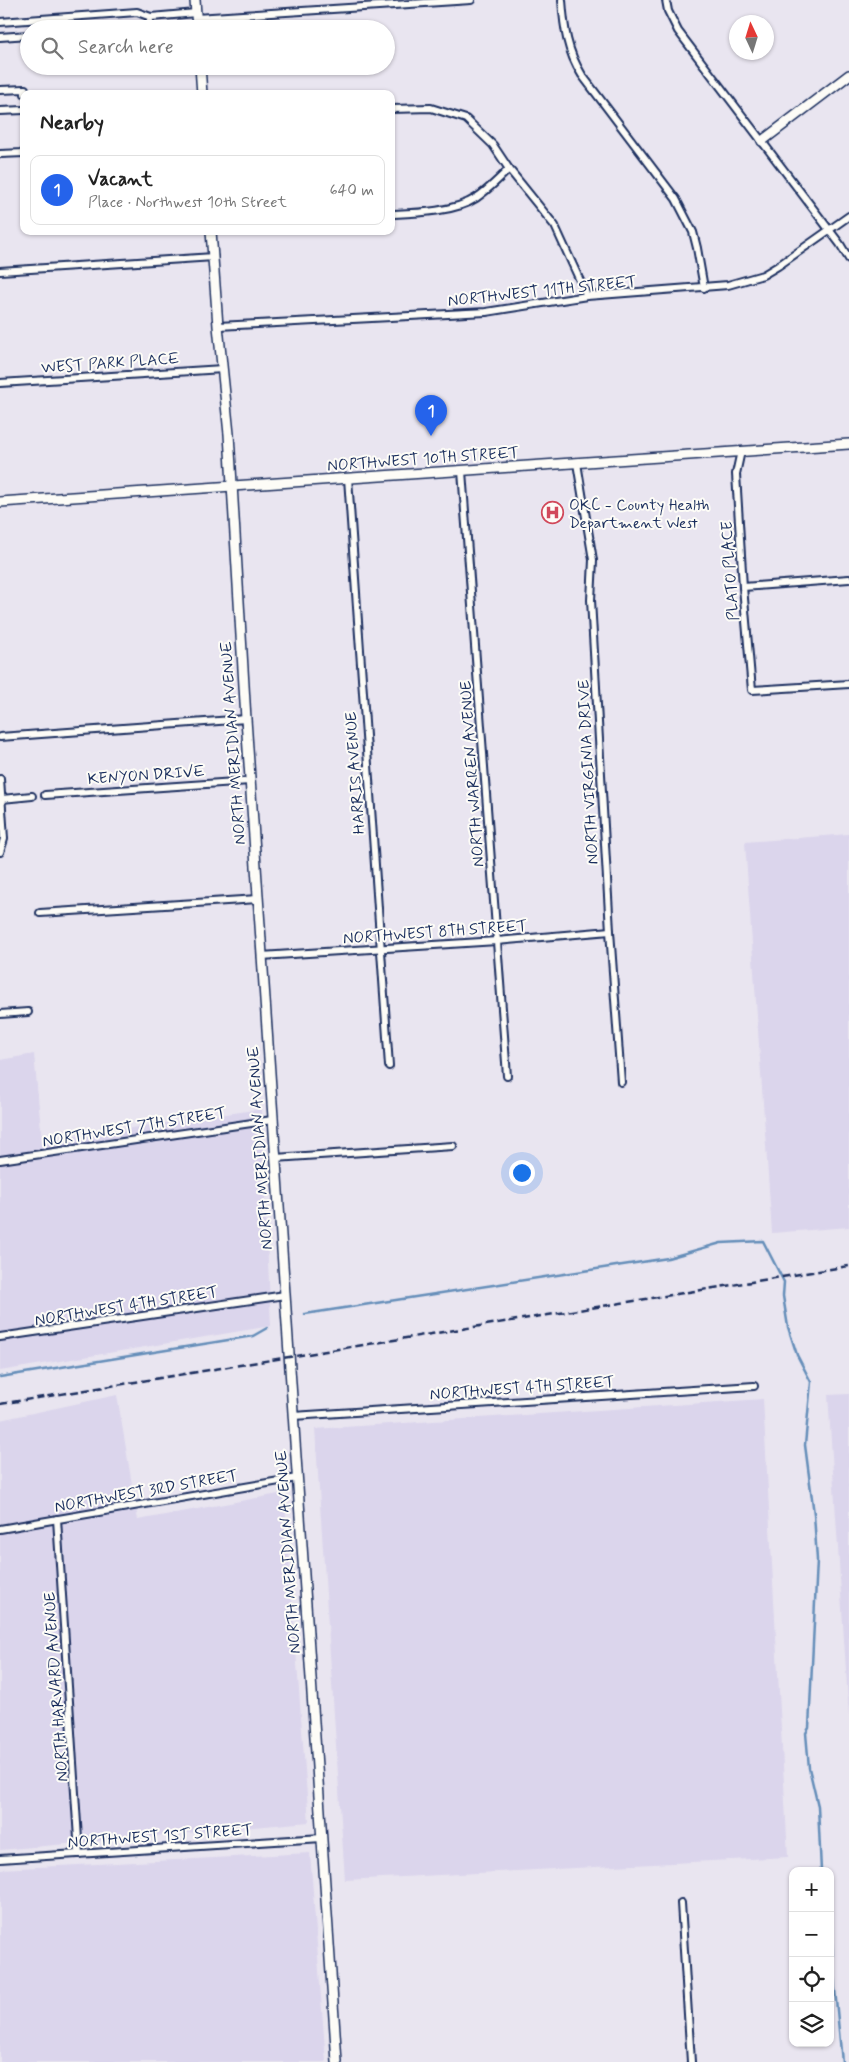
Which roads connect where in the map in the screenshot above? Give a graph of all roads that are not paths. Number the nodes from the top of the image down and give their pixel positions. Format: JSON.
{"nodes":[{"id":1,"x":195,"y":0,"type":"edge"},
{"id":2,"x":471,"y":0,"type":"edge"},
{"id":3,"x":562,"y":0,"type":"edge"},
{"id":4,"x":666,"y":0,"type":"edge"},
{"id":5,"x":196,"y":16,"type":"junction"},
{"id":6,"x":151,"y":18,"type":"joint"},
{"id":7,"x":27,"y":20,"type":"edge"},
{"id":8,"x":196,"y":20,"type":"edge"},
{"id":9,"x":20,"y":21,"type":"edge"},
{"id":10,"x":0,"y":22,"type":"edge"},
{"id":11,"x":20,"y":36,"type":"edge"},
{"id":12,"x":0,"y":37,"type":"edge"},
{"id":13,"x":201,"y":75,"type":"edge"},
{"id":14,"x":849,"y":75,"type":"edge"},
{"id":15,"x":0,"y":90,"type":"edge"},
{"id":16,"x":25,"y":90,"type":"edge"},
{"id":17,"x":202,"y":90,"type":"edge"},
{"id":18,"x":395,"y":109,"type":"edge"},
{"id":19,"x":20,"y":110,"type":"edge"},
{"id":20,"x":0,"y":112,"type":"edge"},
{"id":21,"x":762,"y":141,"type":"junction"},
{"id":22,"x":20,"y":153,"type":"edge"},
{"id":23,"x":0,"y":154,"type":"edge"},
{"id":24,"x":510,"y":169,"type":"junction"},
{"id":25,"x":395,"y":214,"type":"edge"},
{"id":26,"x":849,"y":216,"type":"edge"},
{"id":27,"x":829,"y":229,"type":"junction"},
{"id":28,"x":211,"y":235,"type":"edge"},
{"id":29,"x":214,"y":256,"type":"junction"},
{"id":30,"x":849,"y":259,"type":"edge"},
{"id":31,"x":0,"y":271,"type":"edge"},
{"id":32,"x":704,"y":288,"type":"junction"},
{"id":33,"x":587,"y":296,"type":"junction"},
{"id":34,"x":218,"y":326,"type":"junction"},
{"id":35,"x":222,"y":368,"type":"junction"},
{"id":36,"x":0,"y":383,"type":"edge"},
{"id":37,"x":849,"y":444,"type":"edge"},
{"id":38,"x":741,"y":451,"type":"junction"},
{"id":39,"x":577,"y":462,"type":"junction"},
{"id":40,"x":462,"y":471,"type":"junction"},
{"id":41,"x":348,"y":478,"type":"junction"},
{"id":42,"x":232,"y":487,"type":"junction"},
{"id":43,"x":0,"y":502,"type":"edge"},
{"id":44,"x":849,"y":579,"type":"edge"},
{"id":45,"x":743,"y":587,"type":"junction"},
{"id":46,"x":849,"y":684,"type":"edge"},
{"id":47,"x":246,"y":719,"type":"junction"},
{"id":48,"x":0,"y":737,"type":"edge"},
{"id":49,"x":0,"y":778,"type":"edge"},
{"id":50,"x":250,"y":781,"type":"junction"},
{"id":51,"x":32,"y":796,"type":"dead end"},
{"id":52,"x":45,"y":796,"type":"dead end"},
{"id":53,"x":2,"y":799,"type":"junction"},
{"id":54,"x":2,"y":839,"type":"edge"},
{"id":55,"x":0,"y":852,"type":"edge"},
{"id":56,"x":258,"y":899,"type":"junction"},
{"id":57,"x":40,"y":913,"type":"dead end"},
{"id":58,"x":610,"y":931,"type":"junction"},
{"id":59,"x":497,"y":941,"type":"junction"},
{"id":60,"x":380,"y":949,"type":"junction"},
{"id":61,"x":261,"y":956,"type":"junction"},
{"id":62,"x":28,"y":1012,"type":"dead end"},
{"id":63,"x":0,"y":1014,"type":"edge"},
{"id":64,"x":389,"y":1066,"type":"dead end"},
{"id":65,"x":507,"y":1076,"type":"dead end"},
{"id":66,"x":621,"y":1082,"type":"dead end"},
{"id":67,"x":272,"y":1120,"type":"junction"},
{"id":68,"x":453,"y":1146,"type":"dead end"},
{"id":69,"x":275,"y":1158,"type":"junction"},
{"id":70,"x":0,"y":1160,"type":"edge"},
{"id":71,"x":285,"y":1295,"type":"junction"},
{"id":72,"x":0,"y":1337,"type":"edge"},
{"id":73,"x":754,"y":1386,"type":"dead end"},
{"id":74,"x":293,"y":1416,"type":"junction"},
{"id":75,"x":297,"y":1478,"type":"junction"},
{"id":76,"x":57,"y":1519,"type":"junction"},
{"id":77,"x":0,"y":1529,"type":"edge"},
{"id":78,"x":322,"y":1838,"type":"junction"},
{"id":79,"x":79,"y":1854,"type":"junction"},
{"id":80,"x":0,"y":1859,"type":"edge"},
{"id":81,"x":681,"y":1903,"type":"dead end"},
{"id":82,"x":337,"y":2062,"type":"edge"},
{"id":83,"x":691,"y":2062,"type":"edge"}],
"edges":[{"from":1,"to":5,"type":"main road"},
{"from":2,"to":5,"type":"street"},
{"from":3,"to":32,"type":"street"},
{"from":4,"to":21,"type":"street"},
{"from":5,"to":6,"type":"street"},
{"from":5,"to":8,"type":"main road"},
{"from":6,"to":7,"type":"street"},
{"from":9,"to":10,"type":"street"},
{"from":11,"to":12,"type":"street"},
{"from":13,"to":17,"type":"main road"},
{"from":14,"to":21,"type":"main road"},
{"from":15,"to":16,"type":"street"},
{"from":18,"to":24,"type":"street"},
{"from":19,"to":20,"type":"street"},
{"from":21,"to":27,"type":"street"},
{"from":22,"to":23,"type":"street"},
{"from":24,"to":25,"type":"street"},
{"from":24,"to":33,"type":"street"},
{"from":26,"to":27,"type":"street","name":"NORTHWEST 11TH STREET"},
{"from":27,"to":30,"type":"street"},
{"from":27,"to":32,"type":"street","name":"NORTHWEST 11TH STREET"},
{"from":28,"to":29,"type":"main road","name":"NORTH MERIDIAN AVENUE"},
{"from":29,"to":31,"type":"street"},
{"from":29,"to":34,"type":"main road","name":"NORTH MERIDIAN AVENUE"},
{"from":32,"to":33,"type":"street","name":"NORTHWEST 11TH STREET"},
{"from":33,"to":34,"type":"street","name":"NORTHWEST 11TH STREET"},
{"from":34,"to":35,"type":"main road","name":"NORTH MERIDIAN AVENUE"},
{"from":35,"to":36,"type":"street","name":"WEST PARK PLACE"},
{"from":35,"to":42,"type":"main road","name":"NORTH MERIDIAN AVENUE"},
{"from":37,"to":38,"type":"main road","name":"NORTHWEST 10TH STREET"},
{"from":38,"to":39,"type":"main road","name":"NORTHWEST 10TH STREET"},
{"from":38,"to":45,"type":"street","name":"PLATO PLACE"},
{"from":39,"to":40,"type":"main road","name":"NORTHWEST 10TH STREET"},
{"from":39,"to":58,"type":"street","name":"NORTH VIRGINIA DRIVE"},
{"from":40,"to":41,"type":"main road","name":"NORTHWEST 10TH STREET"},
{"from":40,"to":59,"type":"street","name":"NORTH WARREN AVENUE"},
{"from":41,"to":42,"type":"main road","name":"NORTHWEST 10TH STREET"},
{"from":41,"to":60,"type":"street","name":"HARRIS AVENUE"},
{"from":42,"to":43,"type":"main road","name":"NORTHWEST 10TH STREET"},
{"from":42,"to":47,"type":"main road","name":"NORTH MERIDIAN AVENUE"},
{"from":44,"to":45,"type":"street"},
{"from":45,"to":46,"type":"street","name":"PLATO PLACE"},
{"from":47,"to":48,"type":"street"},
{"from":47,"to":50,"type":"main road","name":"NORTH MERIDIAN AVENUE"},
{"from":49,"to":53,"type":"street"},
{"from":50,"to":52,"type":"street","name":"KENYON DRIVE"},
{"from":50,"to":56,"type":"main road","name":"NORTH MERIDIAN AVENUE"},
{"from":51,"to":53,"type":"street"},
{"from":53,"to":54,"type":"street"},
{"from":54,"to":55,"type":"street"},
{"from":56,"to":57,"type":"street"},
{"from":56,"to":61,"type":"main road","name":"NORTH MERIDIAN AVENUE"},
{"from":58,"to":59,"type":"street","name":"NORTHWEST 8TH STREET"},
{"from":58,"to":66,"type":"street","name":"NORTH VIRGINIA DRIVE"},
{"from":59,"to":60,"type":"street","name":"NORTHWEST 8TH STREET"},
{"from":59,"to":65,"type":"street","name":"NORTH WARREN AVENUE"},
{"from":60,"to":61,"type":"street","name":"NORTHWEST 8TH STREET"},
{"from":60,"to":64,"type":"street","name":"HARRIS AVENUE"},
{"from":61,"to":67,"type":"main road","name":"NORTH MERIDIAN AVENUE"},
{"from":62,"to":63,"type":"street"},
{"from":67,"to":69,"type":"main road","name":"NORTH MERIDIAN AVENUE"},
{"from":67,"to":70,"type":"street","name":"NORTHWEST 7TH STREET"},
{"from":68,"to":69,"type":"street"},
{"from":69,"to":71,"type":"main road","name":"NORTH MERIDIAN AVENUE"},
{"from":71,"to":72,"type":"street","name":"NORTHWEST 4TH STREET"},
{"from":71,"to":74,"type":"main road","name":"NORTH MERIDIAN AVENUE"},
{"from":73,"to":74,"type":"street","name":"NORTHWEST 4TH STREET"},
{"from":74,"to":75,"type":"main road","name":"NORTH MERIDIAN AVENUE"},
{"from":75,"to":76,"type":"street","name":"NORTHWEST 3RD STREET"},
{"from":75,"to":78,"type":"main road","name":"NORTH MERIDIAN AVENUE"},
{"from":76,"to":77,"type":"street","name":"NORTHWEST 3RD STREET"},
{"from":76,"to":79,"type":"street","name":"NORTH HARVARD AVENUE"},
{"from":78,"to":79,"type":"street","name":"NORTHWEST 1ST STREET"},
{"from":78,"to":82,"type":"main road","name":"NORTH MERIDIAN AVENUE"},
{"from":79,"to":80,"type":"street","name":"NORTHWEST 1ST STREET"},
{"from":81,"to":83,"type":"street"}]}
